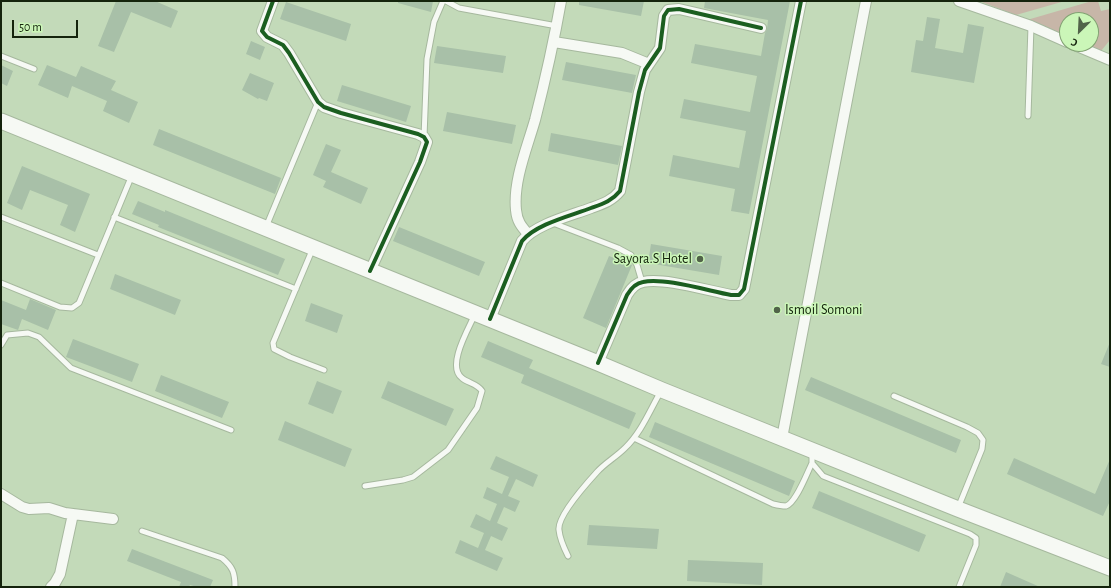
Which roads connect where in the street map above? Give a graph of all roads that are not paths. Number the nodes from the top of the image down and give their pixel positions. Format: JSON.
{"nodes":[{"id":1,"x":273,"y":1,"type":"edge"},
{"id":2,"x":444,"y":1,"type":"edge"},
{"id":3,"x":561,"y":1,"type":"edge"},
{"id":4,"x":801,"y":1,"type":"edge"},
{"id":5,"x":866,"y":1,"type":"edge"},
{"id":6,"x":960,"y":1,"type":"edge"},
{"id":7,"x":557,"y":26,"type":"junction"},
{"id":8,"x":1031,"y":26,"type":"junction"},
{"id":9,"x":761,"y":28,"type":"dead end"},
{"id":10,"x":1059,"y":38,"type":"edge"},
{"id":11,"x":554,"y":42,"type":"junction"},
{"id":12,"x":1110,"y":49,"type":"edge"},
{"id":13,"x":1091,"y":52,"type":"edge"},
{"id":14,"x":1,"y":56,"type":"edge"},
{"id":15,"x":1107,"y":59,"type":"edge"},
{"id":16,"x":649,"y":64,"type":"junction"},
{"id":17,"x":34,"y":69,"type":"dead end"},
{"id":18,"x":318,"y":102,"type":"junction"},
{"id":19,"x":1028,"y":116,"type":"dead end"},
{"id":20,"x":1,"y":121,"type":"edge"},
{"id":21,"x":424,"y":137,"type":"junction"},
{"id":22,"x":132,"y":174,"type":"junction"},
{"id":23,"x":1,"y":217,"type":"edge"},
{"id":24,"x":114,"y":217,"type":"junction"},
{"id":25,"x":551,"y":222,"type":"junction"},
{"id":26,"x":265,"y":228,"type":"junction"},
{"id":27,"x":528,"y":234,"type":"junction"},
{"id":28,"x":313,"y":248,"type":"junction"},
{"id":29,"x":98,"y":255,"type":"junction"},
{"id":30,"x":370,"y":271,"type":"junction"},
{"id":31,"x":642,"y":282,"type":"junction"},
{"id":32,"x":1,"y":283,"type":"edge"},
{"id":33,"x":296,"y":290,"type":"junction"},
{"id":34,"x":476,"y":313,"type":"junction"},
{"id":35,"x":490,"y":319,"type":"junction"},
{"id":36,"x":1,"y":345,"type":"edge"},
{"id":37,"x":598,"y":363,"type":"junction"},
{"id":38,"x":324,"y":370,"type":"dead end"},
{"id":39,"x":662,"y":390,"type":"junction"},
{"id":40,"x":894,"y":396,"type":"dead end"},
{"id":41,"x":231,"y":430,"type":"dead end"},
{"id":42,"x":634,"y":438,"type":"junction"},
{"id":43,"x":782,"y":438,"type":"junction"},
{"id":44,"x":812,"y":457,"type":"junction"},
{"id":45,"x":365,"y":486,"type":"dead end"},
{"id":46,"x":1,"y":494,"type":"edge"},
{"id":47,"x":958,"y":509,"type":"junction"},
{"id":48,"x":73,"y":514,"type":"junction"},
{"id":49,"x":113,"y":519,"type":"dead end"},
{"id":50,"x":142,"y":531,"type":"dead end"},
{"id":51,"x":568,"y":556,"type":"dead end"},
{"id":52,"x":1110,"y":568,"type":"edge"},
{"id":53,"x":52,"y":587,"type":"edge"},
{"id":54,"x":234,"y":587,"type":"edge"},
{"id":55,"x":958,"y":587,"type":"edge"}],
"edges":[{"from":1,"to":18,"type":"street"},
{"from":2,"to":7,"type":"lane"},
{"from":2,"to":21,"type":"lane"},
{"from":3,"to":7,"type":"street"},
{"from":4,"to":31,"type":"street"},
{"from":5,"to":43,"type":"street"},
{"from":6,"to":8,"type":"street"},
{"from":7,"to":11,"type":"street"},
{"from":8,"to":10,"type":"street"},
{"from":8,"to":19,"type":"lane"},
{"from":9,"to":16,"type":"street"},
{"from":11,"to":16,"type":"street"},
{"from":11,"to":27,"type":"street"},
{"from":12,"to":15,"type":"street"},
{"from":13,"to":15,"type":"street"},
{"from":14,"to":17,"type":"lane"},
{"from":16,"to":25,"type":"street"},
{"from":18,"to":21,"type":"street"},
{"from":18,"to":26,"type":"lane"},
{"from":20,"to":22,"type":"main road"},
{"from":21,"to":30,"type":"street"},
{"from":22,"to":24,"type":"lane"},
{"from":22,"to":26,"type":"main road"},
{"from":23,"to":29,"type":"lane"},
{"from":24,"to":29,"type":"lane"},
{"from":24,"to":33,"type":"lane"},
{"from":25,"to":27,"type":"street"},
{"from":25,"to":31,"type":"lane"},
{"from":26,"to":28,"type":"main road"},
{"from":27,"to":35,"type":"street"},
{"from":28,"to":30,"type":"main road"},
{"from":28,"to":33,"type":"lane"},
{"from":29,"to":32,"type":"lane"},
{"from":30,"to":34,"type":"main road"},
{"from":31,"to":37,"type":"street"},
{"from":33,"to":38,"type":"lane"},
{"from":34,"to":35,"type":"main road"},
{"from":34,"to":45,"type":"lane"},
{"from":35,"to":37,"type":"main road"},
{"from":36,"to":41,"type":"lane"},
{"from":37,"to":39,"type":"main road"},
{"from":39,"to":42,"type":"lane"},
{"from":39,"to":43,"type":"main road"},
{"from":40,"to":47,"type":"lane"},
{"from":42,"to":44,"type":"lane"},
{"from":42,"to":51,"type":"lane"},
{"from":43,"to":44,"type":"main road"},
{"from":44,"to":47,"type":"main road"},
{"from":44,"to":55,"type":"lane"},
{"from":46,"to":48,"type":"street"},
{"from":47,"to":52,"type":"main road"},
{"from":48,"to":49,"type":"street"},
{"from":48,"to":53,"type":"street"},
{"from":50,"to":54,"type":"lane"}]}
